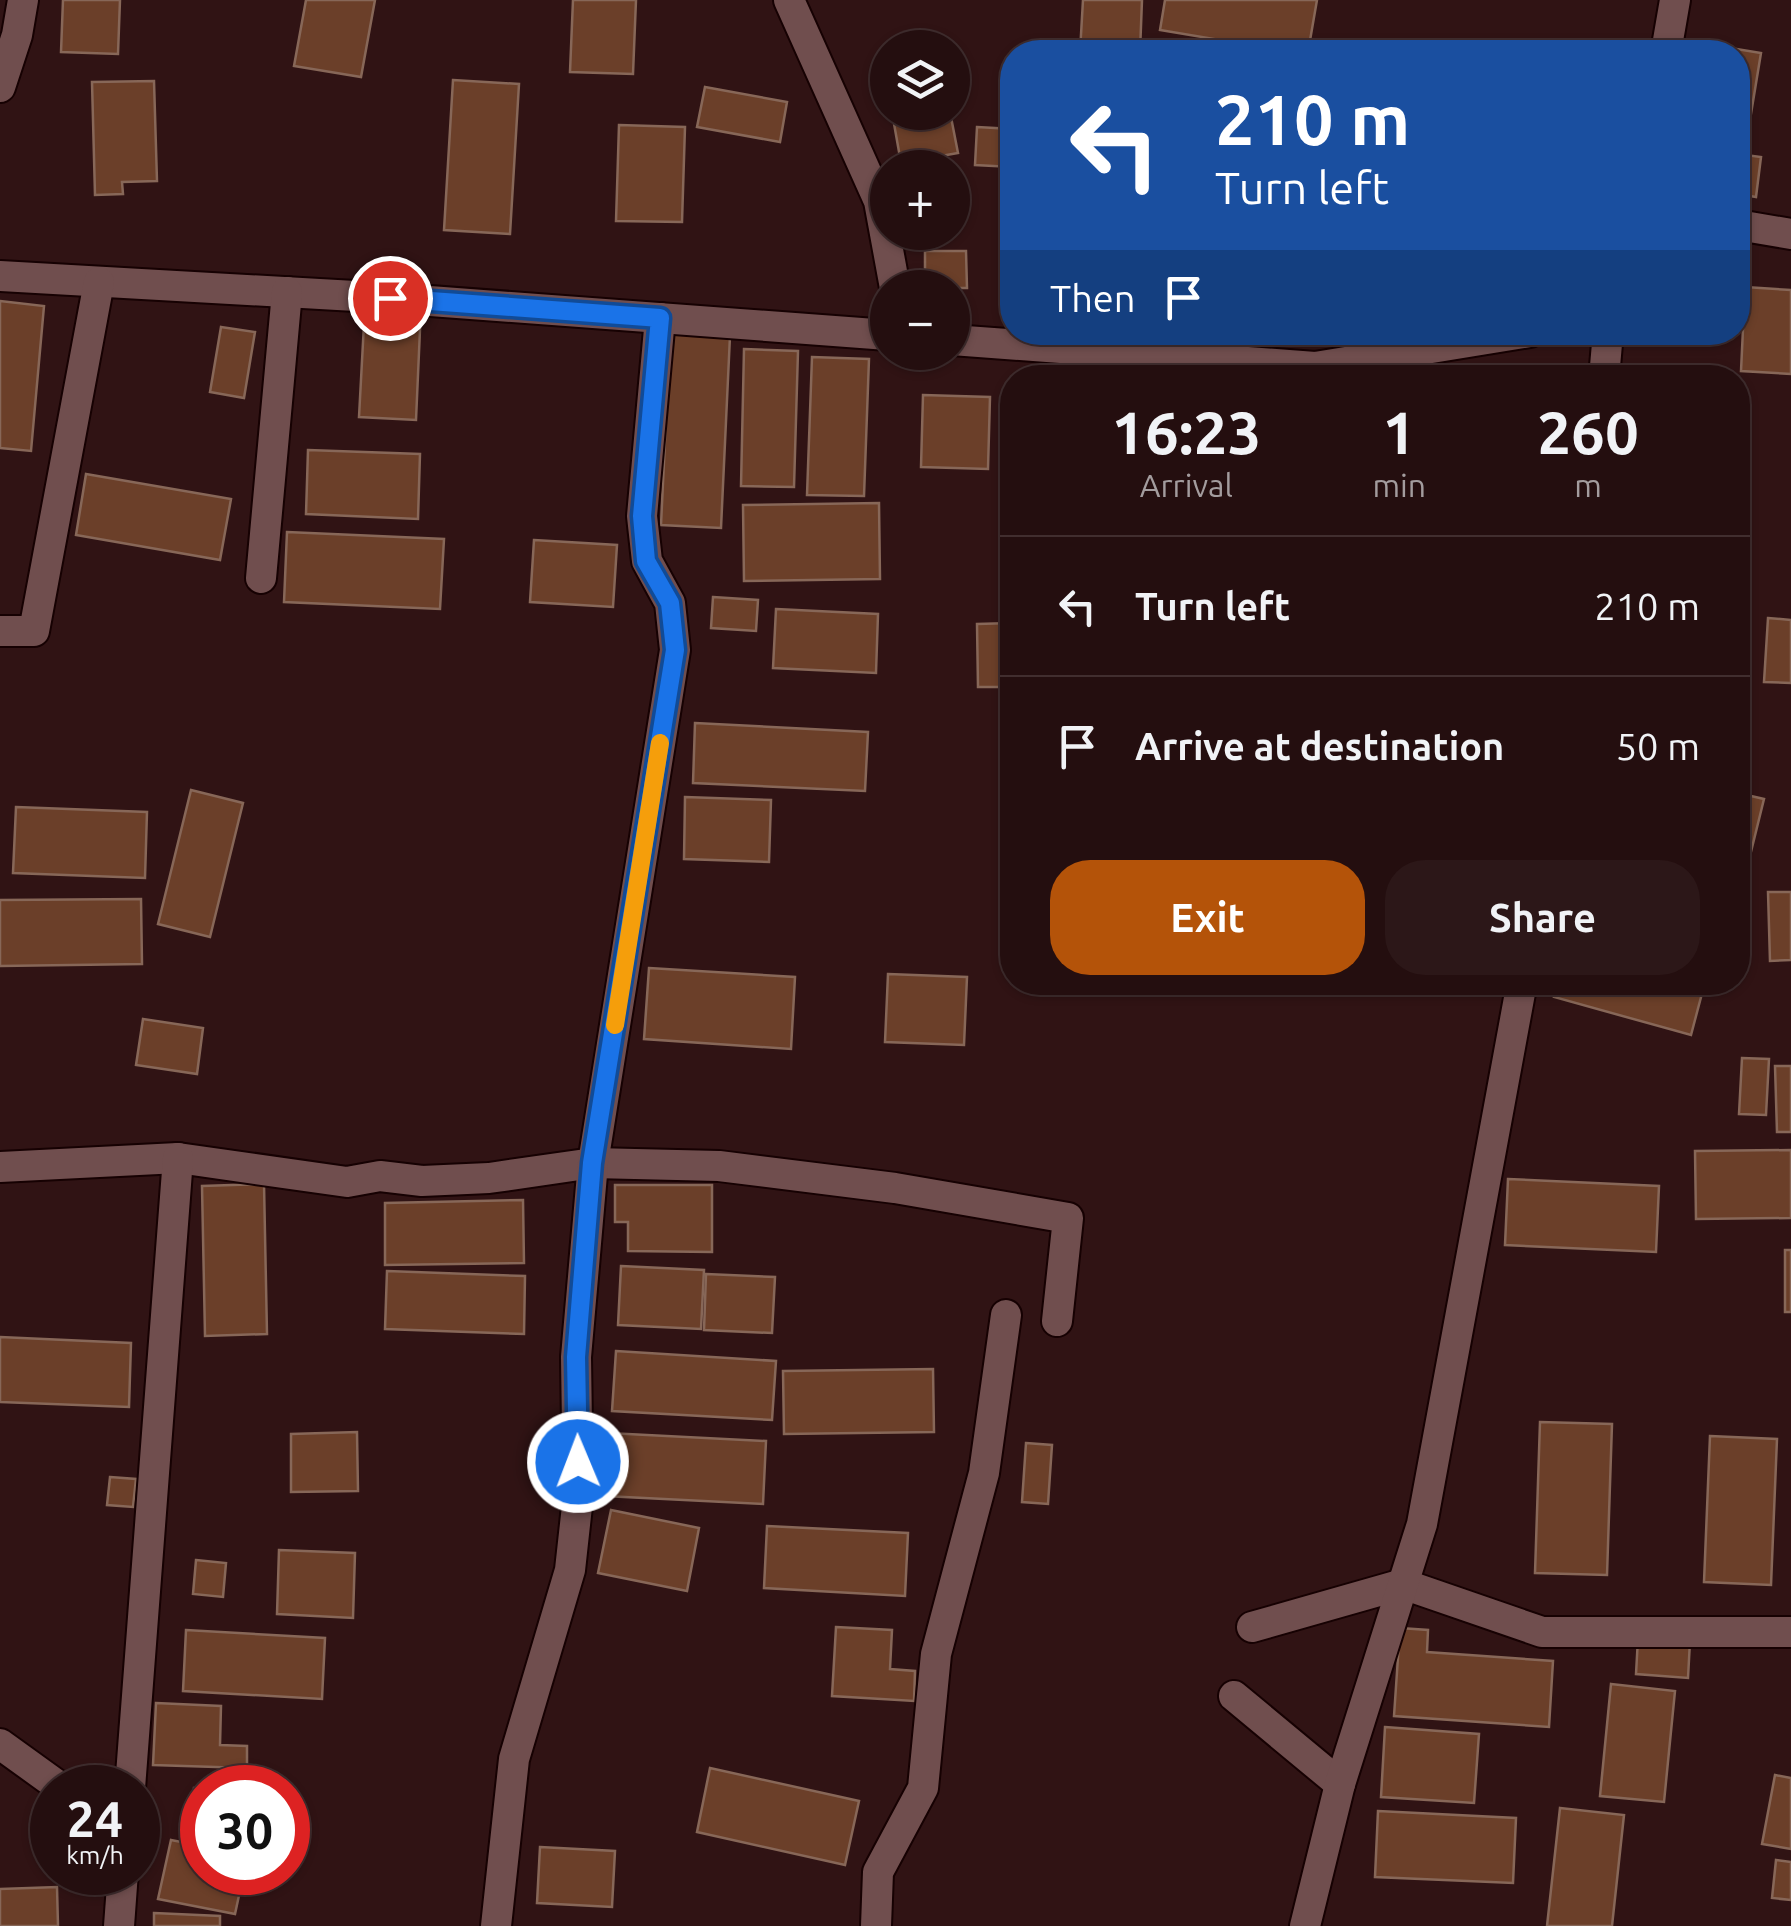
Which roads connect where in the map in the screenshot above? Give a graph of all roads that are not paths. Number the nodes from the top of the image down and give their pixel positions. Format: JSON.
{"nodes":[{"id":1,"x":23,"y":0,"type":"edge"},
{"id":2,"x":789,"y":0,"type":"edge"},
{"id":3,"x":1675,"y":0,"type":"edge"},
{"id":4,"x":1668,"y":40,"type":"edge"},
{"id":5,"x":0,"y":87,"type":"edge"},
{"id":6,"x":1750,"y":226,"type":"edge"},
{"id":7,"x":1791,"y":234,"type":"edge"},
{"id":8,"x":892,"y":270,"type":"edge"},
{"id":9,"x":0,"y":276,"type":"edge"},
{"id":10,"x":100,"y":282,"type":"junction"},
{"id":11,"x":287,"y":292,"type":"junction"},
{"id":12,"x":660,"y":318,"type":"junction"},
{"id":13,"x":870,"y":334,"type":"edge"},
{"id":14,"x":970,"y":341,"type":"edge"},
{"id":15,"x":1000,"y":344,"type":"edge"},
{"id":16,"x":1019,"y":345,"type":"edge"},
{"id":17,"x":1450,"y":345,"type":"edge"},
{"id":18,"x":1288,"y":365,"type":"edge"},
{"id":19,"x":1327,"y":365,"type":"edge"},
{"id":20,"x":261,"y":578,"type":"dead end"},
{"id":21,"x":0,"y":632,"type":"edge"},
{"id":22,"x":1520,"y":995,"type":"edge"},
{"id":23,"x":178,"y":1158,"type":"junction"},
{"id":24,"x":592,"y":1163,"type":"junction"},
{"id":25,"x":0,"y":1167,"type":"edge"},
{"id":26,"x":1006,"y":1315,"type":"dead end"},
{"id":27,"x":1056,"y":1321,"type":"dead end"},
{"id":28,"x":1403,"y":1584,"type":"junction"},
{"id":29,"x":1252,"y":1626,"type":"dead end"},
{"id":30,"x":1791,"y":1632,"type":"edge"},
{"id":31,"x":1234,"y":1696,"type":"dead end"},
{"id":32,"x":0,"y":1744,"type":"edge"},
{"id":33,"x":132,"y":1765,"type":"edge"},
{"id":34,"x":30,"y":1766,"type":"edge"},
{"id":35,"x":1340,"y":1784,"type":"junction"},
{"id":36,"x":121,"y":1895,"type":"edge"},
{"id":37,"x":118,"y":1926,"type":"edge"},
{"id":38,"x":496,"y":1926,"type":"edge"},
{"id":39,"x":876,"y":1926,"type":"edge"},
{"id":40,"x":1306,"y":1926,"type":"edge"}],
"edges":[{"from":1,"to":5,"type":"street"},
{"from":2,"to":8,"type":"street"},
{"from":3,"to":4,"type":"street"},
{"from":6,"to":7,"type":"street"},
{"from":9,"to":10,"type":"street"},
{"from":10,"to":11,"type":"street"},
{"from":10,"to":21,"type":"street"},
{"from":11,"to":12,"type":"street"},
{"from":11,"to":20,"type":"street"},
{"from":12,"to":13,"type":"street"},
{"from":12,"to":24,"type":"street"},
{"from":14,"to":15,"type":"street"},
{"from":16,"to":18,"type":"street"},
{"from":17,"to":19,"type":"street"},
{"from":22,"to":28,"type":"street"},
{"from":23,"to":24,"type":"street"},
{"from":23,"to":25,"type":"street"},
{"from":23,"to":33,"type":"street"},
{"from":24,"to":27,"type":"street"},
{"from":24,"to":38,"type":"street"},
{"from":26,"to":39,"type":"street"},
{"from":28,"to":29,"type":"street"},
{"from":28,"to":30,"type":"street"},
{"from":28,"to":35,"type":"street"},
{"from":31,"to":35,"type":"street"},
{"from":32,"to":34,"type":"street"},
{"from":35,"to":40,"type":"street"},
{"from":36,"to":37,"type":"street"}]}
